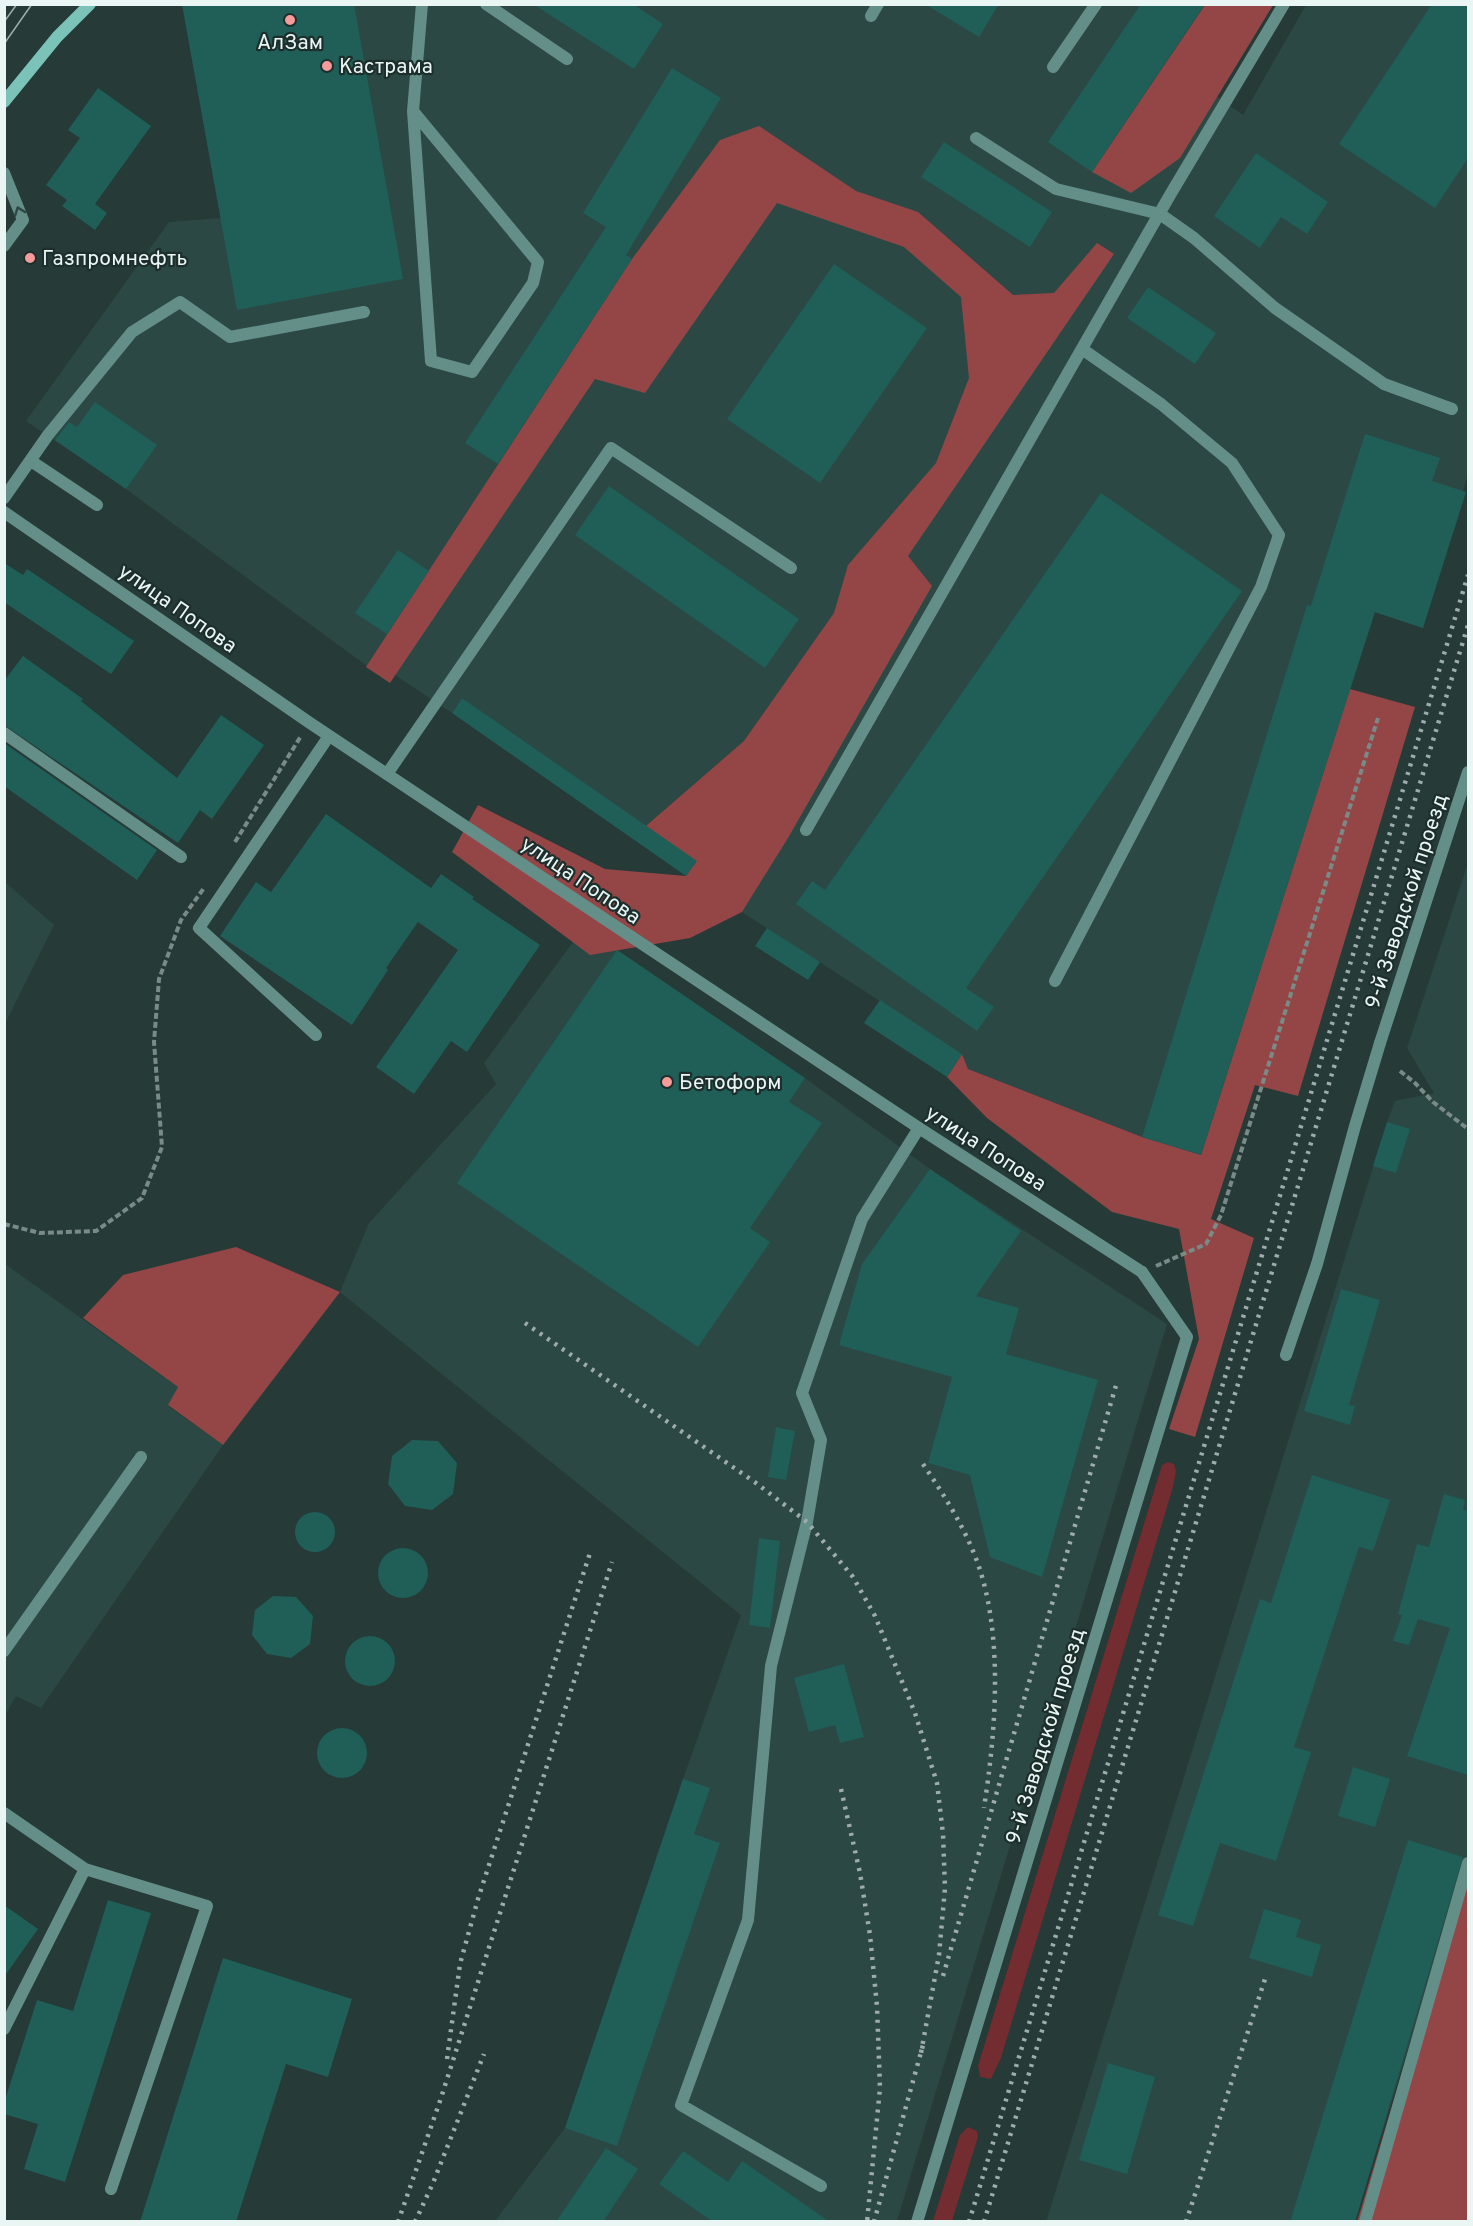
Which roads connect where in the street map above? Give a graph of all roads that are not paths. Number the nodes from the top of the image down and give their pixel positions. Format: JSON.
{"nodes":[{"id":1,"x":90,"y":4,"type":"edge"},
{"id":2,"x":422,"y":4,"type":"edge"},
{"id":3,"x":486,"y":4,"type":"edge"},
{"id":4,"x":878,"y":4,"type":"edge"},
{"id":5,"x":1096,"y":4,"type":"edge"},
{"id":6,"x":1284,"y":4,"type":"edge"},
{"id":7,"x":871,"y":16,"type":"dead end"},
{"id":8,"x":567,"y":59,"type":"dead end"},
{"id":9,"x":1053,"y":67,"type":"dead end"},
{"id":10,"x":4,"y":102,"type":"edge"},
{"id":11,"x":413,"y":111,"type":"junction"},
{"id":12,"x":976,"y":138,"type":"dead end"},
{"id":13,"x":4,"y":173,"type":"edge"},
{"id":14,"x":1160,"y":214,"type":"junction"},
{"id":15,"x":4,"y":246,"type":"edge"},
{"id":16,"x":364,"y":312,"type":"dead end"},
{"id":17,"x":1082,"y":349,"type":"junction"},
{"id":18,"x":1452,"y":410,"type":"dead end"},
{"id":19,"x":31,"y":460,"type":"junction"},
{"id":20,"x":4,"y":498,"type":"edge"},
{"id":21,"x":98,"y":505,"type":"dead end"},
{"id":22,"x":4,"y":512,"type":"edge"},
{"id":23,"x":791,"y":568,"type":"dead end"},
{"id":24,"x":4,"y":734,"type":"edge"},
{"id":25,"x":329,"y":736,"type":"junction"},
{"id":26,"x":1468,"y":772,"type":"edge"},
{"id":27,"x":387,"y":774,"type":"junction"},
{"id":28,"x":806,"y":831,"type":"dead end"},
{"id":29,"x":181,"y":858,"type":"dead end"},
{"id":30,"x":1055,"y":981,"type":"dead end"},
{"id":31,"x":316,"y":1035,"type":"dead end"},
{"id":32,"x":919,"y":1128,"type":"junction"},
{"id":33,"x":1142,"y":1272,"type":"joint"},
{"id":34,"x":1286,"y":1355,"type":"dead end"},
{"id":35,"x":141,"y":1457,"type":"dead end"},
{"id":36,"x":4,"y":1651,"type":"edge"},
{"id":37,"x":4,"y":1814,"type":"edge"},
{"id":38,"x":1468,"y":1863,"type":"edge"},
{"id":39,"x":85,"y":1869,"type":"junction"},
{"id":40,"x":4,"y":2029,"type":"edge"},
{"id":41,"x":821,"y":2186,"type":"dead end"},
{"id":42,"x":111,"y":2189,"type":"dead end"},
{"id":43,"x":917,"y":2222,"type":"edge"},
{"id":44,"x":1365,"y":2222,"type":"edge"}],
"edges":[{"from":1,"to":10,"type":"main road"},
{"from":2,"to":11,"type":"street"},
{"from":3,"to":8,"type":"street"},
{"from":4,"to":7,"type":"street"},
{"from":5,"to":9,"type":"street"},
{"from":6,"to":14,"type":"street"},
{"from":11,"to":11,"type":"street"},
{"from":12,"to":14,"type":"street"},
{"from":15,"to":13,"type":"street","one_way":true},
{"from":14,"to":17,"type":"street"},
{"from":14,"to":18,"type":"street"},
{"from":16,"to":19,"type":"street"},
{"from":17,"to":28,"type":"street"},
{"from":17,"to":30,"type":"street"},
{"from":19,"to":20,"type":"street"},
{"from":19,"to":21,"type":"street"},
{"from":22,"to":25,"type":"street","name":"улица Попова"},
{"from":23,"to":27,"type":"street"},
{"from":24,"to":29,"type":"street"},
{"from":25,"to":27,"type":"street","name":"улица Попова"},
{"from":25,"to":31,"type":"street"},
{"from":26,"to":34,"type":"street","name":"9-й Заводской проезд"},
{"from":27,"to":32,"type":"street","name":"улица Попова"},
{"from":32,"to":33,"type":"street","name":"улица Попова"},
{"from":32,"to":41,"type":"street"},
{"from":33,"to":43,"type":"street","name":"9-й Заводской проезд"},
{"from":35,"to":36,"type":"street"},
{"from":37,"to":39,"type":"street"},
{"from":38,"to":44,"type":"street"},
{"from":39,"to":40,"type":"street"},
{"from":39,"to":42,"type":"street"}]}
